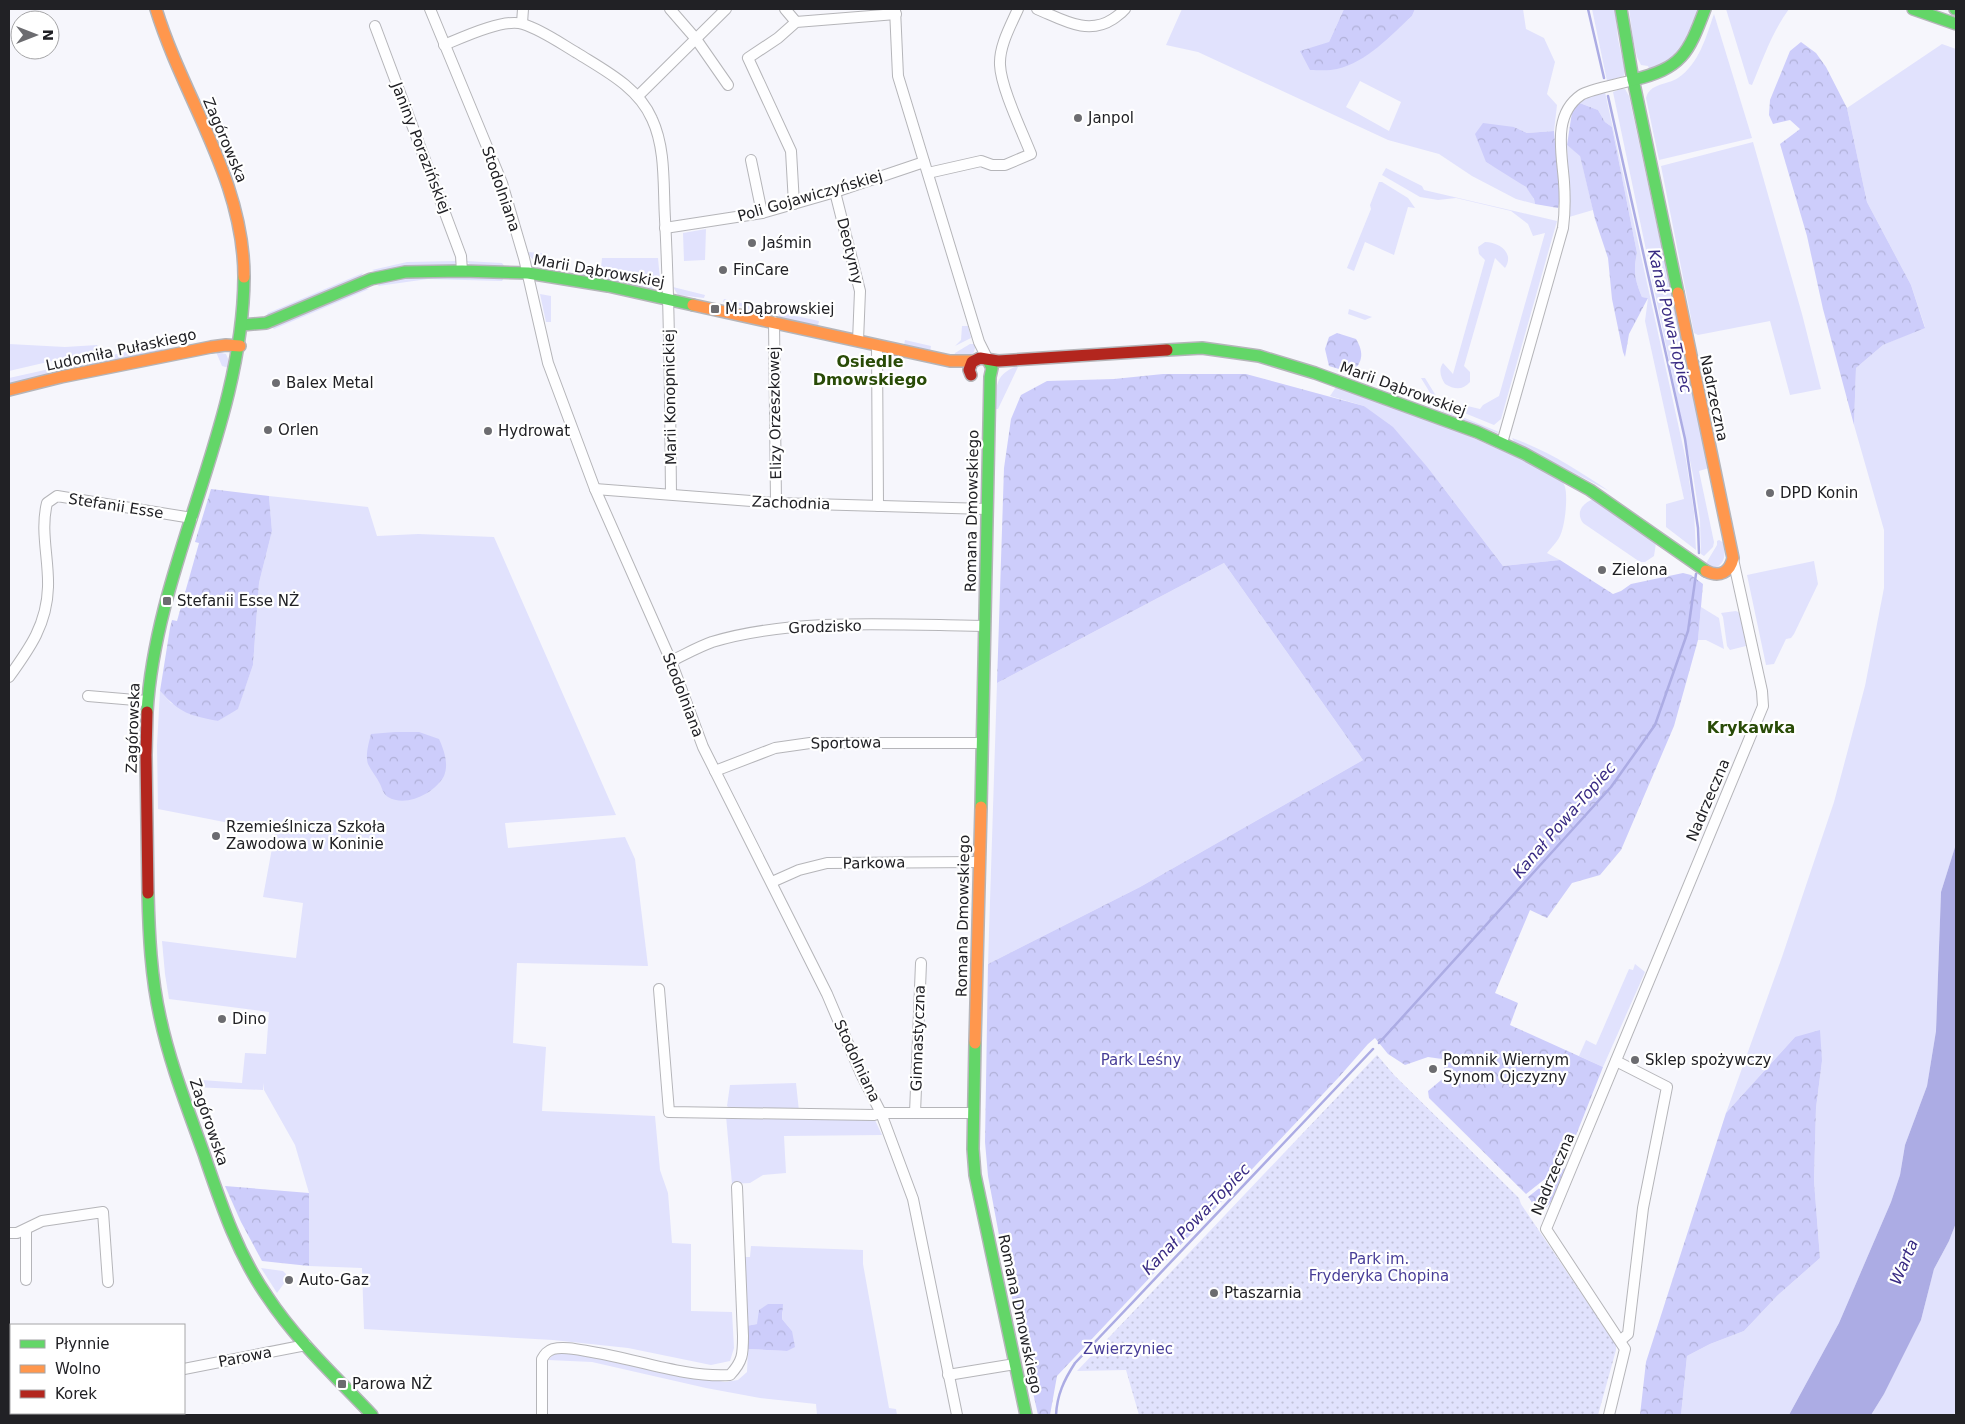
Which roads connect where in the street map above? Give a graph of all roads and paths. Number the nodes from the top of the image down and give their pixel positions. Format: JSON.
{"nodes":[{"id":1,"x":156,"y":9,"type":"edge"},
{"id":2,"x":430,"y":9,"type":"edge"},
{"id":3,"x":523,"y":9,"type":"edge"},
{"id":4,"x":670,"y":9,"type":"edge"},
{"id":5,"x":726,"y":9,"type":"edge"},
{"id":6,"x":785,"y":9,"type":"edge"},
{"id":7,"x":1018,"y":9,"type":"edge"},
{"id":8,"x":1037,"y":9,"type":"edge"},
{"id":9,"x":1125,"y":9,"type":"edge"},
{"id":10,"x":1621,"y":9,"type":"edge"},
{"id":11,"x":1705,"y":9,"type":"edge"},
{"id":12,"x":1913,"y":9,"type":"edge"},
{"id":13,"x":896,"y":12,"type":"edge"},
{"id":14,"x":796,"y":22,"type":"junction"},
{"id":15,"x":522,"y":24,"type":"junction"},
{"id":16,"x":1956,"y":24,"type":"edge"},
{"id":17,"x":375,"y":26,"type":"dead end"},
{"id":18,"x":696,"y":38,"type":"junction"},
{"id":19,"x":444,"y":45,"type":"junction"},
{"id":20,"x":1633,"y":80,"type":"junction"},
{"id":21,"x":728,"y":85,"type":"dead end"},
{"id":22,"x":638,"y":96,"type":"junction"},
{"id":23,"x":751,"y":160,"type":"dead end"},
{"id":24,"x":924,"y":162,"type":"junction"},
{"id":25,"x":928,"y":174,"type":"junction"},
{"id":26,"x":835,"y":192,"type":"junction"},
{"id":27,"x":794,"y":204,"type":"junction"},
{"id":28,"x":762,"y":213,"type":"junction"},
{"id":29,"x":665,"y":228,"type":"junction"},
{"id":30,"x":462,"y":271,"type":"junction"},
{"id":31,"x":528,"y":273,"type":"junction"},
{"id":32,"x":669,"y":299,"type":"junction"},
{"id":33,"x":774,"y":322,"type":"junction"},
{"id":34,"x":242,"y":325,"type":"junction"},
{"id":35,"x":858,"y":341,"type":"junction"},
{"id":36,"x":877,"y":345,"type":"junction"},
{"id":37,"x":240,"y":346,"type":"junction"},
{"id":38,"x":979,"y":360,"type":"junction"},
{"id":39,"x":1017,"y":360,"type":"junction"},
{"id":40,"x":952,"y":361,"type":"junction"},
{"id":41,"x":973,"y":377,"type":"junction"},
{"id":42,"x":990,"y":377,"type":"junction"},
{"id":43,"x":9,"y":390,"type":"edge"},
{"id":44,"x":990,"y":411,"type":"junction"},
{"id":45,"x":1502,"y":444,"type":"junction"},
{"id":46,"x":595,"y":489,"type":"junction"},
{"id":47,"x":671,"y":494,"type":"junction"},
{"id":48,"x":776,"y":503,"type":"junction"},
{"id":49,"x":878,"y":506,"type":"junction"},
{"id":50,"x":987,"y":509,"type":"junction"},
{"id":51,"x":192,"y":518,"type":"junction"},
{"id":52,"x":1733,"y":558,"type":"junction"},
{"id":53,"x":985,"y":626,"type":"junction"},
{"id":54,"x":671,"y":661,"type":"junction"},
{"id":55,"x":9,"y":677,"type":"edge"},
{"id":56,"x":88,"y":696,"type":"dead end"},
{"id":57,"x":148,"y":702,"type":"junction"},
{"id":58,"x":982,"y":743,"type":"junction"},
{"id":59,"x":715,"y":771,"type":"junction"},
{"id":60,"x":979,"y":862,"type":"junction"},
{"id":61,"x":772,"y":882,"type":"junction"},
{"id":62,"x":921,"y":963,"type":"dead end"},
{"id":63,"x":659,"y":989,"type":"dead end"},
{"id":64,"x":1616,"y":1061,"type":"junction"},
{"id":65,"x":881,"y":1113,"type":"junction"},
{"id":66,"x":915,"y":1113,"type":"junction"},
{"id":67,"x":974,"y":1113,"type":"junction"},
{"id":68,"x":737,"y":1187,"type":"dead end"},
{"id":69,"x":26,"y":1230,"type":"junction"},
{"id":70,"x":9,"y":1233,"type":"edge"},
{"id":71,"x":26,"y":1280,"type":"dead end"},
{"id":72,"x":108,"y":1282,"type":"dead end"},
{"id":73,"x":1621,"y":1340,"type":"junction"},
{"id":74,"x":306,"y":1345,"type":"junction"},
{"id":75,"x":1015,"y":1364,"type":"junction"},
{"id":76,"x":185,"y":1369,"type":"edge"},
{"id":77,"x":948,"y":1375,"type":"junction"},
{"id":78,"x":372,"y":1415,"type":"edge"},
{"id":79,"x":542,"y":1415,"type":"edge"},
{"id":80,"x":957,"y":1415,"type":"edge"},
{"id":81,"x":1026,"y":1415,"type":"edge"},
{"id":82,"x":1609,"y":1415,"type":"edge"}],
"edges":[{"from":1,"to":34,"type":"street","name":"Zagórowska"},
{"from":2,"to":19,"type":"street","name":"Stodolniana"},
{"from":3,"to":15,"type":"street"},
{"from":4,"to":18,"type":"street"},
{"from":5,"to":18,"type":"street"},
{"from":6,"to":14,"type":"street"},
{"from":7,"to":25,"type":"street"},
{"from":8,"to":9,"type":"street"},
{"from":10,"to":20,"type":"street","name":"Nadrzeczna"},
{"from":11,"to":20,"type":"street"},
{"from":12,"to":16,"type":"street"},
{"from":13,"to":14,"type":"street"},
{"from":13,"to":24,"type":"street"},
{"from":14,"to":27,"type":"street"},
{"from":15,"to":19,"type":"street"},
{"from":15,"to":22,"type":"street","name":"Marii Konopnickiej"},
{"from":17,"to":30,"type":"street","name":"Janiny Porazińskiej"},
{"from":18,"to":21,"type":"street"},
{"from":18,"to":22,"type":"street"},
{"from":19,"to":31,"type":"street","name":"Stodolniana"},
{"from":20,"to":45,"type":"street"},
{"from":20,"to":52,"type":"street","name":"Nadrzeczna"},
{"from":22,"to":29,"type":"street","name":"Marii Konopnickiej"},
{"from":23,"to":28,"type":"street"},
{"from":24,"to":25,"type":"street"},
{"from":24,"to":26,"type":"street","name":"Poli Gojawiczyńskiej"},
{"from":25,"to":38,"type":"street"},
{"from":26,"to":27,"type":"street","name":"Poli Gojawiczyńskiej"},
{"from":26,"to":35,"type":"street","name":"Deotymy"},
{"from":27,"to":28,"type":"street","name":"Poli Gojawiczyńskiej"},
{"from":28,"to":29,"type":"street","name":"Poli Gojawiczyńskiej"},
{"from":29,"to":32,"type":"street","name":"Marii Konopnickiej"},
{"from":30,"to":31,"type":"street","name":"Marii Dąbrowskiej"},
{"from":30,"to":34,"type":"street","name":"Marii Dąbrowskiej"},
{"from":31,"to":32,"type":"street","name":"Marii Dąbrowskiej"},
{"from":31,"to":46,"type":"street","name":"Stodolniana"},
{"from":32,"to":33,"type":"street","name":"Marii Dąbrowskiej"},
{"from":32,"to":47,"type":"street","name":"Marii Konopnickiej"},
{"from":33,"to":35,"type":"street","name":"Marii Dąbrowskiej"},
{"from":33,"to":48,"type":"street","name":"Elizy Orzeszkowej"},
{"from":34,"to":37,"type":"street","name":"Zagórowska"},
{"from":35,"to":36,"type":"street","name":"Marii Dąbrowskiej"},
{"from":36,"to":40,"type":"street","name":"Marii Dąbrowskiej"},
{"from":36,"to":49,"type":"street"},
{"from":37,"to":43,"type":"street","name":"Ludomiła Pułaskiego"},
{"from":37,"to":51,"type":"street","name":"Zagórowska"},
{"from":38,"to":39,"type":"street","name":"Marii Dąbrowskiej"},
{"from":38,"to":40,"type":"street","name":"Marii Dąbrowskiej"},
{"from":38,"to":41,"type":"street"},
{"from":38,"to":42,"type":"street"},
{"from":39,"to":42,"type":"street","name":"Marii Dąbrowskiej"},
{"from":39,"to":45,"type":"street","name":"Marii Dąbrowskiej"},
{"from":40,"to":41,"type":"street","name":"Marii Dąbrowskiej"},
{"from":41,"to":42,"type":"street"},
{"from":41,"to":44,"type":"street","name":"Romana Dmowskiego"},
{"from":42,"to":44,"type":"street","name":"Romana Dmowskiego"},
{"from":44,"to":50,"type":"street","name":"Romana Dmowskiego"},
{"from":45,"to":52,"type":"street","name":"Marii Dąbrowskiej"},
{"from":46,"to":47,"type":"street","name":"Zachodnia"},
{"from":46,"to":54,"type":"street","name":"Stodolniana"},
{"from":47,"to":48,"type":"street","name":"Zachodnia"},
{"from":48,"to":49,"type":"street","name":"Zachodnia"},
{"from":49,"to":50,"type":"street","name":"Zachodnia"},
{"from":50,"to":53,"type":"street","name":"Romana Dmowskiego"},
{"from":51,"to":55,"type":"street","name":"Stefanii Esse"},
{"from":51,"to":57,"type":"street","name":"Zagórowska"},
{"from":52,"to":64,"type":"street","name":"Nadrzeczna"},
{"from":53,"to":54,"type":"street","name":"Grodzisko"},
{"from":53,"to":58,"type":"street","name":"Romana Dmowskiego"},
{"from":54,"to":59,"type":"street","name":"Stodolniana"},
{"from":56,"to":57,"type":"street"},
{"from":57,"to":74,"type":"street","name":"Zagórowska"},
{"from":58,"to":59,"type":"street","name":"Sportowa"},
{"from":58,"to":60,"type":"street","name":"Romana Dmowskiego"},
{"from":59,"to":61,"type":"street","name":"Stodolniana"},
{"from":60,"to":61,"type":"street","name":"Parkowa"},
{"from":60,"to":67,"type":"street","name":"Romana Dmowskiego"},
{"from":61,"to":65,"type":"street","name":"Stodolniana"},
{"from":62,"to":66,"type":"street","name":"Gimnastyczna"},
{"from":63,"to":65,"type":"street","name":"Gimnastyczna"},
{"from":64,"to":73,"type":"street","name":"Nadrzeczna"},
{"from":64,"to":73,"type":"street"},
{"from":65,"to":66,"type":"street","name":"Gimnastyczna"},
{"from":65,"to":77,"type":"street","name":"Stodolniana"},
{"from":66,"to":67,"type":"street","name":"Gimnastyczna"},
{"from":67,"to":75,"type":"street","name":"Romana Dmowskiego"},
{"from":68,"to":79,"type":"street"},
{"from":69,"to":70,"type":"street"},
{"from":69,"to":71,"type":"street"},
{"from":69,"to":72,"type":"street"},
{"from":73,"to":82,"type":"street"},
{"from":74,"to":76,"type":"street","name":"Parowa"},
{"from":74,"to":78,"type":"street","name":"Zagórowska"},
{"from":75,"to":77,"type":"street"},
{"from":75,"to":81,"type":"street","name":"Romana Dmowskiego"},
{"from":77,"to":80,"type":"street","name":"Stodolniana"}]}
